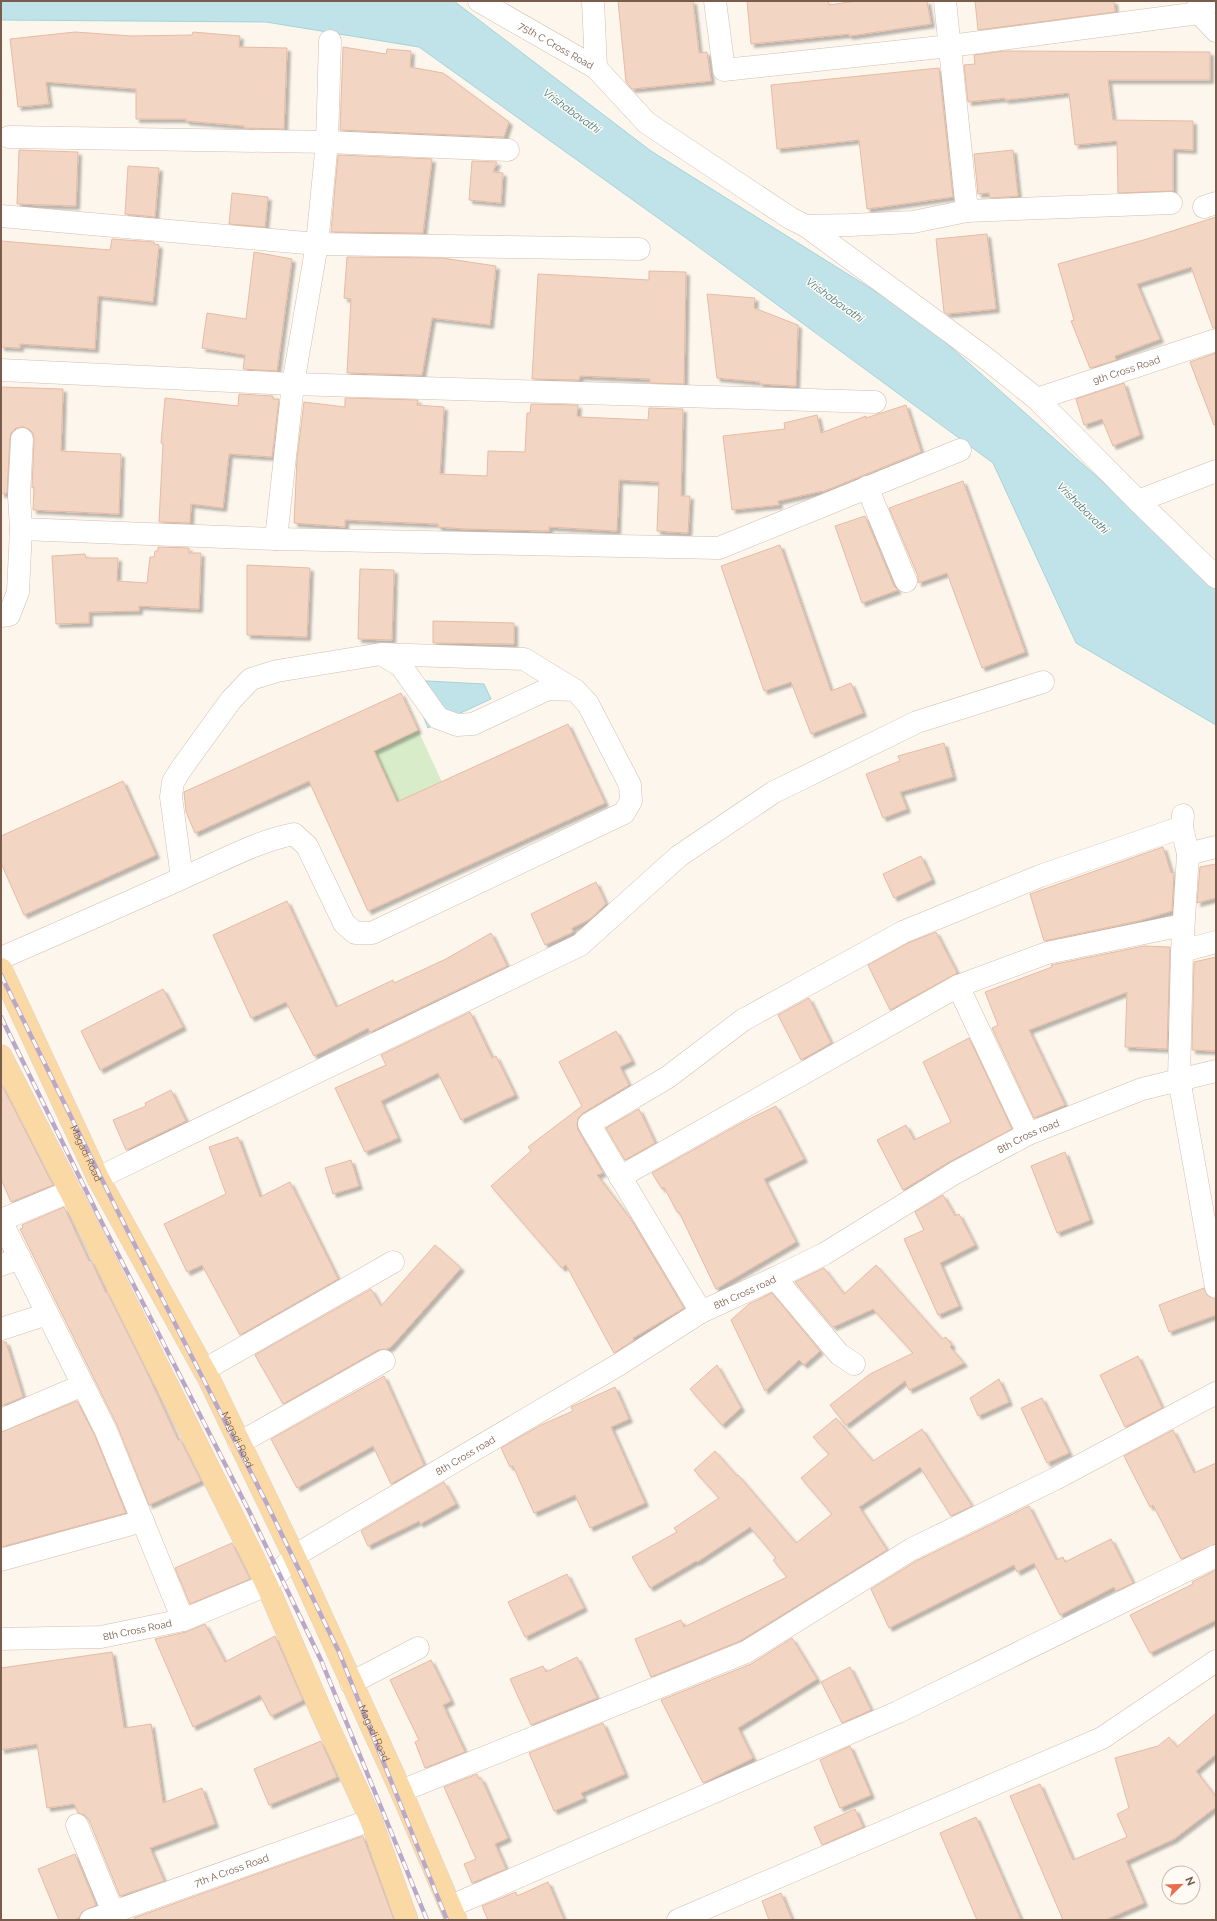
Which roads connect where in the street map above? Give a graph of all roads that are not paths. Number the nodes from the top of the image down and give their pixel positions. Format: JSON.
{"nodes":[{"id":1,"x":479,"y":1,"type":"edge"},
{"id":2,"x":593,"y":1,"type":"edge"},
{"id":3,"x":715,"y":1,"type":"edge"},
{"id":4,"x":945,"y":1,"type":"edge"},
{"id":5,"x":1203,"y":5,"type":"edge"},
{"id":6,"x":1216,"y":31,"type":"edge"},
{"id":7,"x":330,"y":41,"type":"dead end"},
{"id":8,"x":950,"y":46,"type":"junction"},
{"id":9,"x":596,"y":68,"type":"junction"},
{"id":10,"x":9,"y":137,"type":"dead end"},
{"id":11,"x":327,"y":142,"type":"junction"},
{"id":12,"x":508,"y":150,"type":"dead end"},
{"id":13,"x":1171,"y":203,"type":"dead end"},
{"id":14,"x":967,"y":211,"type":"junction"},
{"id":15,"x":1,"y":216,"type":"edge"},
{"id":16,"x":806,"y":226,"type":"junction"},
{"id":17,"x":317,"y":244,"type":"junction"},
{"id":18,"x":639,"y":249,"type":"dead end"},
{"id":19,"x":1216,"y":340,"type":"edge"},
{"id":20,"x":1,"y":370,"type":"edge"},
{"id":21,"x":293,"y":384,"type":"junction"},
{"id":22,"x":1037,"y":399,"type":"junction"},
{"id":23,"x":875,"y":402,"type":"dead end"},
{"id":24,"x":22,"y":439,"type":"dead end"},
{"id":25,"x":960,"y":450,"type":"dead end"},
{"id":26,"x":1216,"y":471,"type":"edge"},
{"id":27,"x":867,"y":488,"type":"junction"},
{"id":28,"x":1138,"y":502,"type":"junction"},
{"id":29,"x":20,"y":529,"type":"junction"},
{"id":30,"x":276,"y":539,"type":"junction"},
{"id":31,"x":1216,"y":577,"type":"edge"},
{"id":32,"x":906,"y":581,"type":"dead end"},
{"id":33,"x":1,"y":616,"type":"edge"},
{"id":34,"x":381,"y":654,"type":"junction"},
{"id":35,"x":1043,"y":682,"type":"dead end"},
{"id":36,"x":575,"y":690,"type":"junction"},
{"id":37,"x":1216,"y":847,"type":"edge"},
{"id":38,"x":1188,"y":854,"type":"junction"},
{"id":39,"x":182,"y":878,"type":"junction"},
{"id":40,"x":1184,"y":924,"type":"junction"},
{"id":41,"x":1216,"y":942,"type":"edge"},
{"id":42,"x":1182,"y":951,"type":"junction"},
{"id":43,"x":1,"y":958,"type":"edge"},
{"id":44,"x":1,"y":969,"type":"edge"},
{"id":45,"x":958,"y":986,"type":"junction"},
{"id":46,"x":1,"y":1056,"type":"edge"},
{"id":47,"x":1216,"y":1071,"type":"edge"},
{"id":48,"x":1179,"y":1079,"type":"junction"},
{"id":49,"x":1028,"y":1134,"type":"junction"},
{"id":50,"x":620,"y":1177,"type":"junction"},
{"id":51,"x":98,"y":1178,"type":"junction"},
{"id":52,"x":1207,"y":1189,"type":"edge"},
{"id":53,"x":71,"y":1191,"type":"junction"},
{"id":54,"x":1,"y":1220,"type":"edge"},
{"id":55,"x":10,"y":1262,"type":"edge"},
{"id":56,"x":393,"y":1262,"type":"dead end"},
{"id":57,"x":775,"y":1278,"type":"junction"},
{"id":58,"x":1216,"y":1287,"type":"edge"},
{"id":59,"x":701,"y":1312,"type":"junction"},
{"id":60,"x":47,"y":1314,"type":"junction"},
{"id":61,"x":1,"y":1329,"type":"edge"},
{"id":62,"x":384,"y":1361,"type":"dead end"},
{"id":63,"x":854,"y":1364,"type":"dead end"},
{"id":64,"x":204,"y":1370,"type":"junction"},
{"id":65,"x":83,"y":1385,"type":"junction"},
{"id":66,"x":1216,"y":1393,"type":"edge"},
{"id":67,"x":1,"y":1420,"type":"edge"},
{"id":68,"x":239,"y":1443,"type":"junction"},
{"id":69,"x":143,"y":1521,"type":"junction"},
{"id":70,"x":294,"y":1556,"type":"junction"},
{"id":71,"x":1216,"y":1556,"type":"edge"},
{"id":72,"x":1,"y":1560,"type":"edge"},
{"id":73,"x":267,"y":1586,"type":"junction"},
{"id":74,"x":183,"y":1620,"type":"junction"},
{"id":75,"x":1,"y":1639,"type":"edge"},
{"id":76,"x":418,"y":1648,"type":"dead end"},
{"id":77,"x":1216,"y":1661,"type":"edge"},
{"id":78,"x":351,"y":1683,"type":"junction"},
{"id":79,"x":401,"y":1792,"type":"junction"},
{"id":80,"x":371,"y":1820,"type":"junction"},
{"id":81,"x":77,"y":1825,"type":"dead end"},
{"id":82,"x":113,"y":1912,"type":"junction"},
{"id":83,"x":453,"y":1913,"type":"edge"},
{"id":84,"x":91,"y":1920,"type":"edge"},
{"id":85,"x":407,"y":1920,"type":"edge"},
{"id":86,"x":678,"y":1920,"type":"edge"}],
"edges":[{"from":1,"to":9,"type":"street","name":"75th C Cross Road"},
{"from":2,"to":9,"type":"street","name":"75th C Cross Road"},
{"from":3,"to":8,"type":"street"},
{"from":4,"to":8,"type":"street"},
{"from":5,"to":6,"type":"street"},
{"from":5,"to":8,"type":"street"},
{"from":7,"to":11,"type":"street"},
{"from":8,"to":14,"type":"street"},
{"from":9,"to":16,"type":"street"},
{"from":10,"to":11,"type":"street"},
{"from":11,"to":12,"type":"street"},
{"from":11,"to":17,"type":"street"},
{"from":13,"to":14,"type":"street"},
{"from":14,"to":16,"type":"street"},
{"from":15,"to":17,"type":"street"},
{"from":16,"to":22,"type":"street"},
{"from":17,"to":18,"type":"street"},
{"from":17,"to":21,"type":"street"},
{"from":19,"to":22,"type":"street","name":"9th Cross Road"},
{"from":20,"to":21,"type":"street"},
{"from":21,"to":23,"type":"street"},
{"from":21,"to":30,"type":"street"},
{"from":22,"to":28,"type":"street"},
{"from":24,"to":29,"type":"street"},
{"from":25,"to":27,"type":"street"},
{"from":26,"to":28,"type":"street"},
{"from":27,"to":30,"type":"street"},
{"from":27,"to":32,"type":"street"},
{"from":28,"to":31,"type":"street"},
{"from":29,"to":30,"type":"street"},
{"from":29,"to":33,"type":"street"},
{"from":34,"to":36,"type":"street"},
{"from":34,"to":36,"type":"street"},
{"from":34,"to":39,"type":"street"},
{"from":35,"to":51,"type":"street"},
{"from":36,"to":39,"type":"street"},
{"from":37,"to":38,"type":"street"},
{"from":38,"to":40,"type":"street"},
{"from":38,"to":50,"type":"street"},
{"from":39,"to":43,"type":"street"},
{"from":40,"to":42,"type":"street"},
{"from":40,"to":45,"type":"street"},
{"from":41,"to":42,"type":"street"},
{"from":42,"to":48,"type":"street"},
{"from":44,"to":51,"type":"main road","name":"Magadi Road"},
{"from":45,"to":49,"type":"street"},
{"from":45,"to":50,"type":"street"},
{"from":46,"to":53,"type":"main road"},
{"from":47,"to":48,"type":"street","name":"8th Cross road"},
{"from":48,"to":49,"type":"street","name":"8th Cross road"},
{"from":48,"to":52,"type":"street"},
{"from":49,"to":57,"type":"street","name":"8th Cross road"},
{"from":50,"to":59,"type":"street"},
{"from":51,"to":64,"type":"main road","name":"Magadi Road"},
{"from":52,"to":58,"type":"street"},
{"from":53,"to":54,"type":"street"},
{"from":53,"to":73,"type":"main road"},
{"from":54,"to":55,"type":"street"},
{"from":55,"to":60,"type":"street"},
{"from":56,"to":64,"type":"street"},
{"from":57,"to":59,"type":"street","name":"8th Cross road"},
{"from":57,"to":63,"type":"street"},
{"from":59,"to":70,"type":"street","name":"8th Cross road"},
{"from":60,"to":61,"type":"street"},
{"from":60,"to":65,"type":"street"},
{"from":62,"to":68,"type":"street"},
{"from":64,"to":68,"type":"main road","name":"Magadi Road"},
{"from":65,"to":67,"type":"street"},
{"from":65,"to":69,"type":"street"},
{"from":66,"to":79,"type":"street"},
{"from":68,"to":70,"type":"main road","name":"Magadi Road"},
{"from":69,"to":72,"type":"street"},
{"from":69,"to":74,"type":"street"},
{"from":70,"to":73,"type":"street","name":"8th Cross road"},
{"from":70,"to":78,"type":"main road","name":"Magadi Road"},
{"from":71,"to":83,"type":"street"},
{"from":73,"to":74,"type":"street","name":"8th Cross Road"},
{"from":73,"to":80,"type":"main road"},
{"from":74,"to":75,"type":"street","name":"8th Cross Road"},
{"from":76,"to":78,"type":"street"},
{"from":77,"to":86,"type":"street"},
{"from":78,"to":79,"type":"main road","name":"Magadi Road"},
{"from":79,"to":83,"type":"main road","name":"Magadi Road"},
{"from":80,"to":82,"type":"street","name":"7th A Cross Road"},
{"from":80,"to":85,"type":"main road"},
{"from":81,"to":82,"type":"street"},
{"from":82,"to":84,"type":"street","name":"7th A Cross Road"}]}
